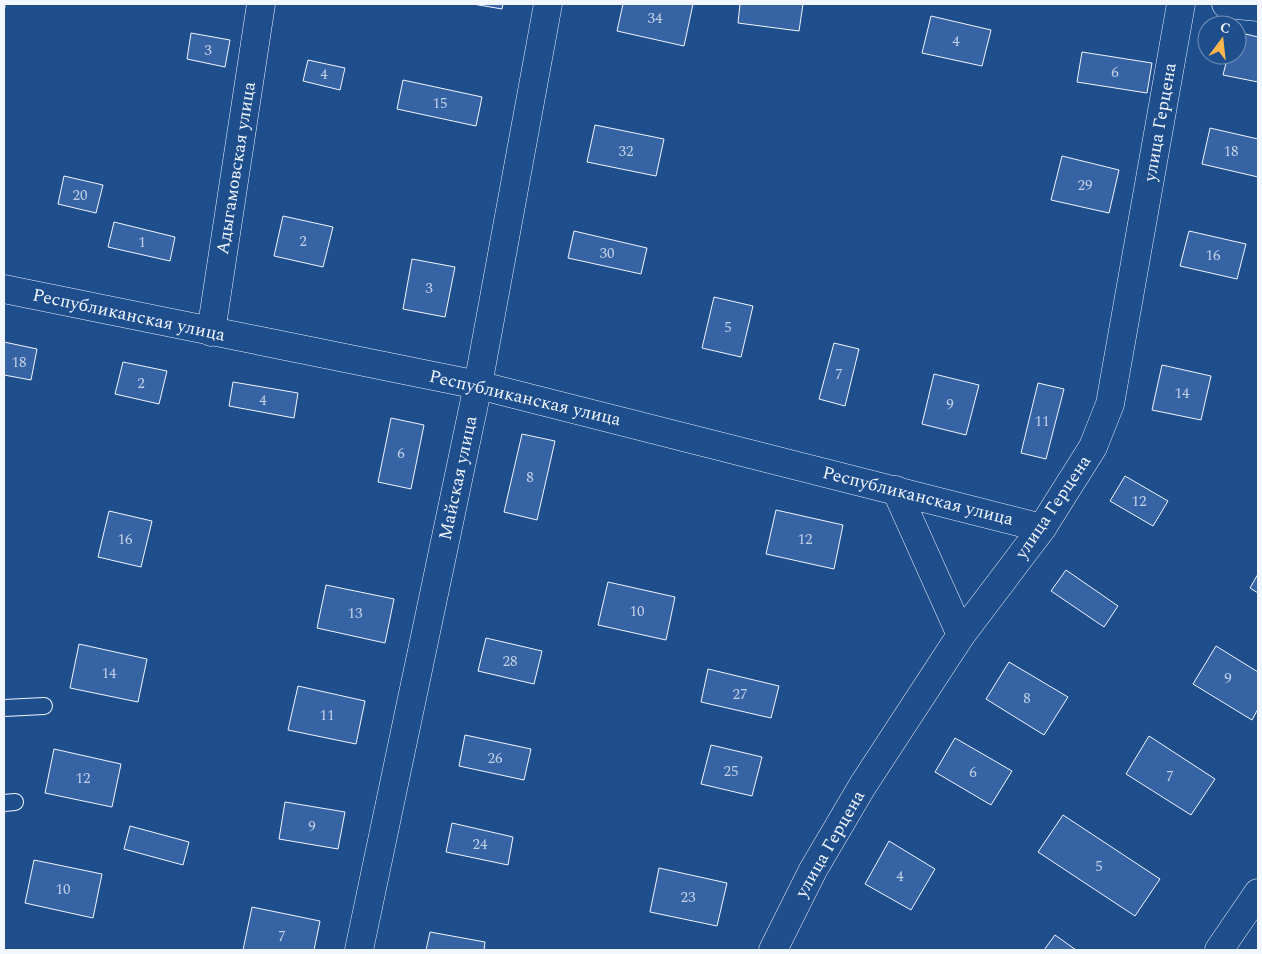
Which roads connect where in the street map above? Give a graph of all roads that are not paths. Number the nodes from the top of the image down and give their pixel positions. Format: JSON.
{"nodes":[{"id":1,"x":261,"y":4,"type":"edge"},
{"id":2,"x":548,"y":4,"type":"edge"},
{"id":3,"x":1181,"y":4,"type":"edge"},
{"id":4,"x":1226,"y":4,"type":"edge"},
{"id":5,"x":1258,"y":7,"type":"edge"},
{"id":6,"x":4,"y":289,"type":"edge"},
{"id":7,"x":211,"y":332,"type":"junction"},
{"id":8,"x":478,"y":385,"type":"junction"},
{"id":9,"x":896,"y":490,"type":"junction"},
{"id":10,"x":1042,"y":528,"type":"junction"},
{"id":11,"x":961,"y":635,"type":"junction"},
{"id":12,"x":44,"y":706,"type":"dead end"},
{"id":13,"x":4,"y":708,"type":"edge"},
{"id":14,"x":1258,"y":893,"type":"edge"},
{"id":15,"x":359,"y":950,"type":"edge"},
{"id":16,"x":773,"y":950,"type":"edge"},
{"id":17,"x":1219,"y":950,"type":"edge"}],
"edges":[{"from":1,"to":7,"type":"street","name":"Адыгамовская улица"},
{"from":2,"to":8,"type":"street","name":"Майская улица"},
{"from":3,"to":10,"type":"street","name":"улица Герцена"},
{"from":4,"to":5,"type":"street"},
{"from":6,"to":7,"type":"street","name":"Республиканская улица"},
{"from":7,"to":8,"type":"street","name":"Республиканская улица"},
{"from":8,"to":9,"type":"street","name":"Республиканская улица"},
{"from":8,"to":15,"type":"street","name":"Майская улица"},
{"from":9,"to":10,"type":"street","name":"Республиканская улица"},
{"from":9,"to":11,"type":"street"},
{"from":10,"to":11,"type":"street","name":"улица Герцена"},
{"from":11,"to":16,"type":"street","name":"улица Герцена"},
{"from":12,"to":13,"type":"lane"},
{"from":14,"to":17,"type":"street"}]}
